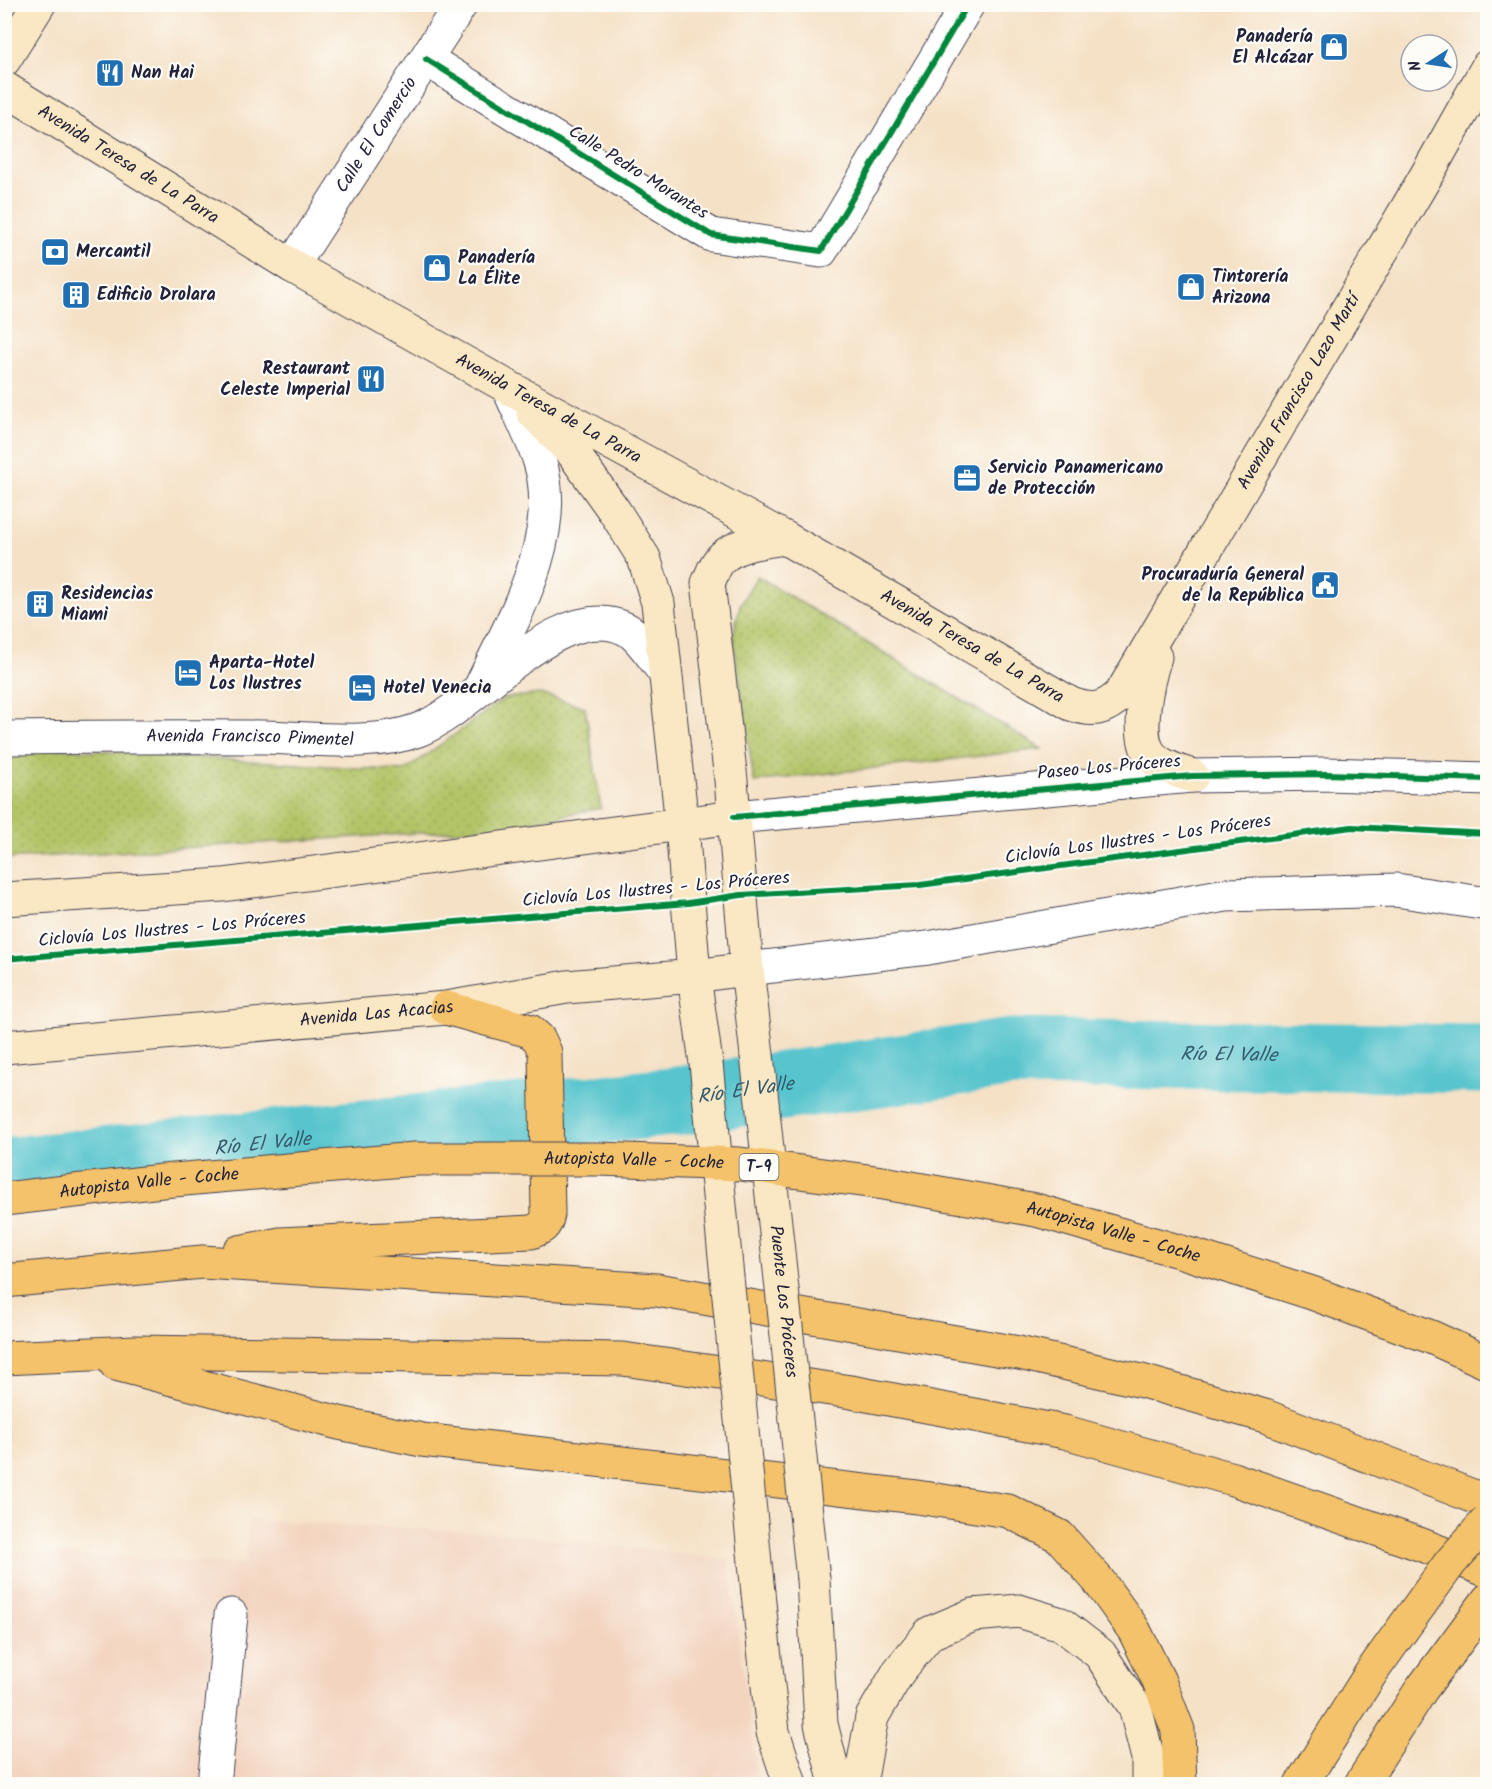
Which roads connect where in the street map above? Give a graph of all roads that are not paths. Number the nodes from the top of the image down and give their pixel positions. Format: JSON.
{"nodes":[{"id":1,"x":39,"y":4,"type":"edge"},
{"id":2,"x":461,"y":4,"type":"edge"},
{"id":3,"x":968,"y":4,"type":"edge"},
{"id":4,"x":426,"y":58,"type":"junction"},
{"id":5,"x":4,"y":60,"type":"edge"},
{"id":6,"x":1488,"y":66,"type":"edge"},
{"id":7,"x":4,"y":88,"type":"edge"},
{"id":8,"x":292,"y":266,"type":"junction"},
{"id":9,"x":508,"y":387,"type":"junction"},
{"id":10,"x":784,"y":538,"type":"junction"},
{"id":11,"x":1167,"y":618,"type":"junction"},
{"id":12,"x":665,"y":673,"type":"junction"},
{"id":13,"x":480,"y":689,"type":"junction"},
{"id":14,"x":1100,"y":708,"type":"joint"},
{"id":15,"x":4,"y":738,"type":"edge"},
{"id":16,"x":1192,"y":776,"type":"junction"},
{"id":17,"x":1488,"y":779,"type":"edge"},
{"id":18,"x":735,"y":817,"type":"junction"},
{"id":19,"x":682,"y":825,"type":"junction"},
{"id":20,"x":4,"y":899,"type":"edge"},
{"id":21,"x":1488,"y":904,"type":"edge"},
{"id":22,"x":747,"y":969,"type":"junction"},
{"id":23,"x":694,"y":976,"type":"junction"},
{"id":24,"x":446,"y":1008,"type":"junction"},
{"id":25,"x":4,"y":1047,"type":"edge"},
{"id":26,"x":4,"y":1199,"type":"edge"},
{"id":27,"x":202,"y":1262,"type":"junction"},
{"id":28,"x":4,"y":1281,"type":"edge"},
{"id":29,"x":80,"y":1354,"type":"junction"},
{"id":30,"x":4,"y":1358,"type":"edge"},
{"id":31,"x":1488,"y":1363,"type":"edge"},
{"id":32,"x":1488,"y":1502,"type":"edge"},
{"id":33,"x":1488,"y":1520,"type":"edge"},
{"id":34,"x":1488,"y":1571,"type":"edge"},
{"id":35,"x":1488,"y":1600,"type":"edge"},
{"id":36,"x":231,"y":1615,"type":"dead end"},
{"id":37,"x":773,"y":1732,"type":"junction"},
{"id":38,"x":214,"y":1785,"type":"edge"},
{"id":39,"x":775,"y":1785,"type":"edge"},
{"id":40,"x":790,"y":1785,"type":"edge"},
{"id":41,"x":836,"y":1785,"type":"edge"},
{"id":42,"x":860,"y":1785,"type":"edge"},
{"id":43,"x":1148,"y":1785,"type":"edge"},
{"id":44,"x":1180,"y":1785,"type":"edge"},
{"id":45,"x":1301,"y":1785,"type":"edge"},
{"id":46,"x":1361,"y":1785,"type":"edge"}],
"edges":[{"from":1,"to":5,"type":"main road"},
{"from":2,"to":4,"type":"street","name":"Calle El Comercio"},
{"from":3,"to":4,"type":"street","name":"Calle Pedro Morantes"},
{"from":4,"to":8,"type":"street","name":"Calle El Comercio"},
{"from":6,"to":11,"type":"main road","name":"Avenida Francisco Lazo Martí"},
{"from":7,"to":8,"type":"main road","name":"Avenida Teresa de La Parra"},
{"from":8,"to":9,"type":"main road","name":"Avenida Teresa de La Parra"},
{"from":9,"to":10,"type":"main road","name":"Avenida Teresa de La Parra"},
{"from":9,"to":12,"type":"main road"},
{"from":9,"to":13,"type":"street","name":"Avenida Francisco Pimentel"},
{"from":10,"to":14,"type":"main road","name":"Avenida Teresa de La Parra"},
{"from":10,"to":18,"type":"main road","name":"Puente Los Próceres"},
{"from":11,"to":14,"type":"main road","name":"Avenida Francisco Lazo Martí"},
{"from":11,"to":16,"type":"main road"},
{"from":12,"to":13,"type":"street","name":"Avenida Francisco Pimentel"},
{"from":12,"to":19,"type":"main road"},
{"from":13,"to":15,"type":"street","name":"Avenida Francisco Pimentel"},
{"from":16,"to":17,"type":"street","name":"Paseo Los Próceres"},
{"from":16,"to":18,"type":"street","name":"Paseo Los Próceres"},
{"from":18,"to":19,"type":"main road"},
{"from":18,"to":22,"type":"main road","name":"Puente Los Próceres"},
{"from":19,"to":20,"type":"main road"},
{"from":19,"to":23,"type":"main road"},
{"from":21,"to":22,"type":"street"},
{"from":22,"to":23,"type":"main road","name":"Avenida Las Acacias"},
{"from":22,"to":41,"type":"main road","name":"Puente Los Próceres","bridge":true},
{"from":23,"to":24,"type":"main road","name":"Avenida Las Acacias"},
{"from":23,"to":37,"type":"main road","bridge":true},
{"from":24,"to":25,"type":"main road","name":"Avenida Las Acacias"},
{"from":24,"to":27,"type":"highway"},
{"from":26,"to":31,"type":"highway","name":"Autopista Valle - Coche","number":"T-9","bridge":true},
{"from":27,"to":28,"type":"highway"},
{"from":27,"to":32,"type":"highway"},
{"from":29,"to":30,"type":"highway"},
{"from":29,"to":34,"type":"highway"},
{"from":29,"to":44,"type":"highway"},
{"from":33,"to":45,"type":"highway","bridge":true},
{"from":35,"to":46,"type":"highway"},
{"from":36,"to":38,"type":"street"},
{"from":37,"to":39,"type":"main road"},
{"from":37,"to":40,"type":"main road"},
{"from":42,"to":43,"type":"main road"}]}
